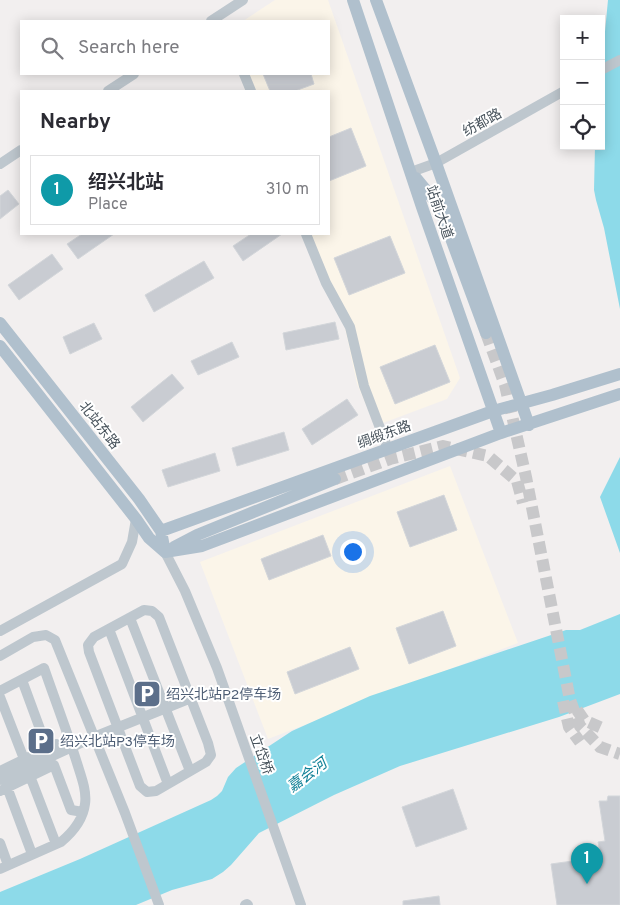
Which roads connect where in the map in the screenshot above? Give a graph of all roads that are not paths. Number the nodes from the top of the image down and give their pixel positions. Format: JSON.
{"nodes":[{"id":1,"x":243,"y":0,"type":"edge"},
{"id":2,"x":353,"y":0,"type":"edge"},
{"id":3,"x":376,"y":0,"type":"edge"},
{"id":4,"x":215,"y":20,"type":"edge"},
{"id":5,"x":620,"y":60,"type":"edge"},
{"id":6,"x":605,"y":68,"type":"edge"},
{"id":7,"x":132,"y":75,"type":"edge"},
{"id":8,"x":244,"y":75,"type":"edge"},
{"id":9,"x":110,"y":90,"type":"edge"},
{"id":10,"x":251,"y":90,"type":"edge"},
{"id":11,"x":560,"y":93,"type":"edge"},
{"id":12,"x":20,"y":151,"type":"edge"},
{"id":13,"x":436,"y":163,"type":"junction"},
{"id":14,"x":0,"y":164,"type":"edge"},
{"id":15,"x":411,"y":172,"type":"junction"},
{"id":16,"x":306,"y":235,"type":"edge"},
{"id":17,"x":0,"y":323,"type":"edge"},
{"id":18,"x":486,"y":333,"type":"tunnel mouth"},
{"id":19,"x":0,"y":346,"type":"edge"},
{"id":20,"x":620,"y":374,"type":"edge"},
{"id":21,"x":620,"y":394,"type":"edge"},
{"id":22,"x":521,"y":403,"type":"junction"},
{"id":23,"x":493,"y":410,"type":"junction"},
{"id":24,"x":529,"y":425,"type":"junction"},
{"id":25,"x":501,"y":433,"type":"junction"},
{"id":26,"x":388,"y":449,"type":"junction"},
{"id":27,"x":335,"y":479,"type":"tunnel mouth"},
{"id":28,"x":136,"y":519,"type":"junction"},
{"id":29,"x":161,"y":531,"type":"junction"},
{"id":30,"x":165,"y":552,"type":"junction"},
{"id":31,"x":130,"y":618,"type":"junction"},
{"id":32,"x":108,"y":629,"type":"junction"},
{"id":33,"x":0,"y":631,"type":"edge"},
{"id":34,"x":0,"y":656,"type":"edge"},
{"id":35,"x":217,"y":668,"type":"joint"},
{"id":36,"x":22,"y":680,"type":"junction"},
{"id":37,"x":0,"y":691,"type":"edge"},
{"id":38,"x":0,"y":698,"type":"edge"},
{"id":39,"x":191,"y":698,"type":"junction"},
{"id":40,"x":165,"y":708,"type":"junction"},
{"id":41,"x":142,"y":718,"type":"junction"},
{"id":42,"x":118,"y":727,"type":"junction"},
{"id":43,"x":94,"y":736,"type":"junction"},
{"id":44,"x":72,"y":746,"type":"junction"},
{"id":45,"x":47,"y":748,"type":"junction"},
{"id":46,"x":24,"y":759,"type":"junction"},
{"id":47,"x":0,"y":770,"type":"edge"},
{"id":48,"x":190,"y":771,"type":"junction"},
{"id":49,"x":30,"y":776,"type":"junction"},
{"id":50,"x":168,"y":784,"type":"junction"},
{"id":51,"x":2,"y":786,"type":"edge"},
{"id":52,"x":83,"y":812,"type":"junction"},
{"id":53,"x":0,"y":843,"type":"edge"},
{"id":54,"x":56,"y":844,"type":"junction"},
{"id":55,"x":32,"y":854,"type":"junction"},
{"id":56,"x":4,"y":867,"type":"edge"},
{"id":57,"x":159,"y":905,"type":"edge"},
{"id":58,"x":301,"y":905,"type":"edge"}],
"edges":[{"from":1,"to":4,"type":"street"},
{"from":2,"to":15,"type":"main road","name":"站前大道"},
{"from":3,"to":13,"type":"main road","name":"站前大道"},
{"from":5,"to":6,"type":"street"},
{"from":7,"to":9,"type":"street"},
{"from":8,"to":10,"type":"street"},
{"from":11,"to":13,"type":"street","name":"纺都路"},
{"from":12,"to":14,"type":"street"},
{"from":13,"to":15,"type":"street","name":"纺都路"},
{"from":13,"to":22,"type":"main road","name":"站前大道"},
{"from":15,"to":18,"type":"main road"},
{"from":15,"to":23,"type":"main road","name":"站前大道"},
{"from":16,"to":26,"type":"street"},
{"from":17,"to":29,"type":"main road","name":"北站东路"},
{"from":19,"to":28,"type":"main road","name":"北站东路"},
{"from":20,"to":22,"type":"main road","name":"绸缎东路"},
{"from":21,"to":24,"type":"main road"},
{"from":22,"to":23,"type":"main road","name":"绸缎东路"},
{"from":22,"to":24,"type":"main road","name":"站前大道"},
{"from":23,"to":25,"type":"main road","name":"站前大道"},
{"from":23,"to":26,"type":"main road","name":"绸缎东路"},
{"from":24,"to":25,"type":"main road"},
{"from":25,"to":30,"type":"main road"},
{"from":26,"to":29,"type":"main road","name":"绸缎东路"},
{"from":27,"to":30,"type":"main road"},
{"from":28,"to":30,"type":"main road","name":"北站东路"},
{"from":28,"to":33,"type":"street"},
{"from":29,"to":30,"type":"main road","name":"北站东路"},
{"from":30,"to":35,"type":"street","name":"北站东路"},
{"from":31,"to":32,"type":"street"},
{"from":31,"to":39,"type":"street"},
{"from":31,"to":40,"type":"street"},
{"from":32,"to":41,"type":"street"},
{"from":32,"to":42,"type":"street"},
{"from":34,"to":43,"type":"street"},
{"from":35,"to":58,"type":"street","name":"立岱桥"},
{"from":36,"to":37,"type":"street"},
{"from":36,"to":44,"type":"street"},
{"from":36,"to":45,"type":"street"},
{"from":38,"to":46,"type":"street"},
{"from":39,"to":40,"type":"street"},
{"from":39,"to":48,"type":"street"},
{"from":40,"to":41,"type":"street"},
{"from":40,"to":48,"type":"street"},
{"from":41,"to":42,"type":"street"},
{"from":41,"to":50,"type":"street"},
{"from":42,"to":43,"type":"street"},
{"from":42,"to":50,"type":"street"},
{"from":43,"to":44,"type":"street"},
{"from":43,"to":57,"type":"street"},
{"from":44,"to":45,"type":"street"},
{"from":44,"to":51,"type":"street"},
{"from":44,"to":52,"type":"street"},
{"from":45,"to":46,"type":"street"},
{"from":46,"to":47,"type":"street"},
{"from":48,"to":50,"type":"street"},
{"from":49,"to":51,"type":"street"},
{"from":49,"to":52,"type":"street"},
{"from":49,"to":54,"type":"street"},
{"from":51,"to":55,"type":"street"},
{"from":52,"to":54,"type":"street"},
{"from":53,"to":56,"type":"street"},
{"from":54,"to":55,"type":"street"},
{"from":55,"to":56,"type":"street"}]}
